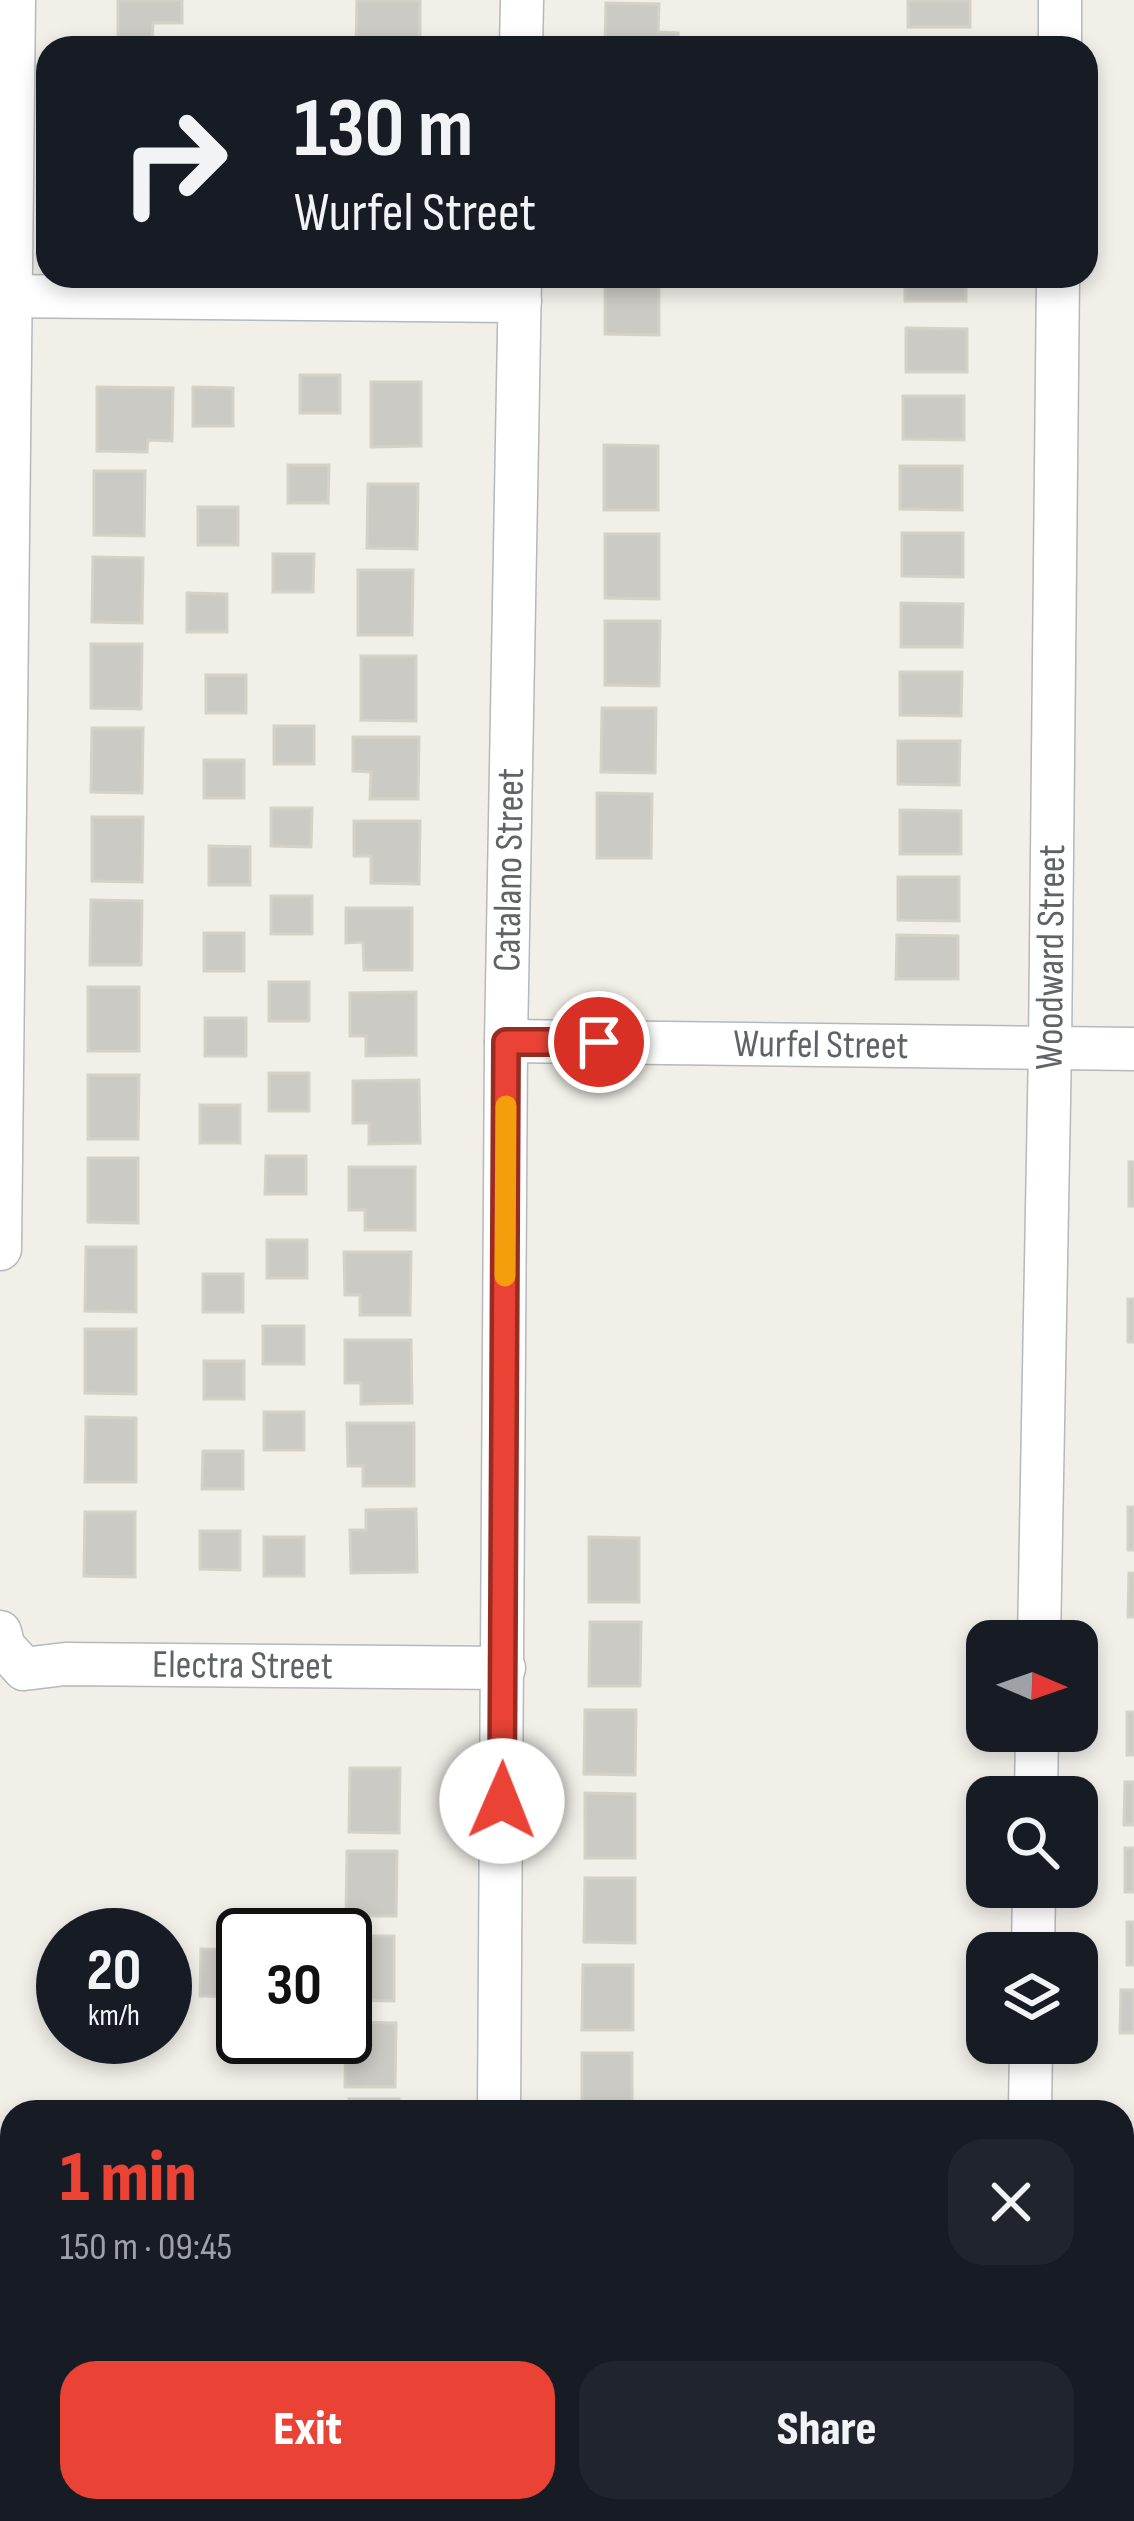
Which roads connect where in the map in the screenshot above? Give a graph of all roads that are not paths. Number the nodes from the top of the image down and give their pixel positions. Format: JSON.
{"nodes":[{"id":1,"x":14,"y":0,"type":"edge"},
{"id":2,"x":522,"y":0,"type":"edge"},
{"id":3,"x":1060,"y":0,"type":"edge"},
{"id":4,"x":521,"y":36,"type":"edge"},
{"id":5,"x":1060,"y":36,"type":"edge"},
{"id":6,"x":1058,"y":288,"type":"edge"},
{"id":7,"x":520,"y":289,"type":"edge"},
{"id":8,"x":5,"y":296,"type":"edge"},
{"id":9,"x":506,"y":1042,"type":"junction"},
{"id":10,"x":1050,"y":1048,"type":"junction"},
{"id":11,"x":1134,"y":1048,"type":"edge"},
{"id":12,"x":0,"y":1249,"type":"edge"},
{"id":13,"x":1039,"y":1620,"type":"edge"},
{"id":14,"x":0,"y":1632,"type":"edge"},
{"id":15,"x":504,"y":1668,"type":"junction"},
{"id":16,"x":1031,"y":2064,"type":"edge"},
{"id":17,"x":499,"y":2100,"type":"edge"},
{"id":18,"x":1030,"y":2100,"type":"edge"}],
"edges":[{"from":1,"to":8,"type":"street"},
{"from":2,"to":4,"type":"street"},
{"from":3,"to":5,"type":"street"},
{"from":6,"to":10,"type":"street","name":"Woodward Street"},
{"from":7,"to":8,"type":"street"},
{"from":7,"to":9,"type":"street","name":"Catalano Street"},
{"from":8,"to":12,"type":"street"},
{"from":9,"to":10,"type":"street","name":"Wurfel Street"},
{"from":9,"to":15,"type":"street","name":"Catalano Street"},
{"from":10,"to":11,"type":"street","name":"Wurfel Street"},
{"from":10,"to":13,"type":"street","name":"Woodward Street"},
{"from":14,"to":15,"type":"street","name":"Electra Street"},
{"from":15,"to":17,"type":"street","name":"Catalano Street"},
{"from":16,"to":18,"type":"street"}]}
